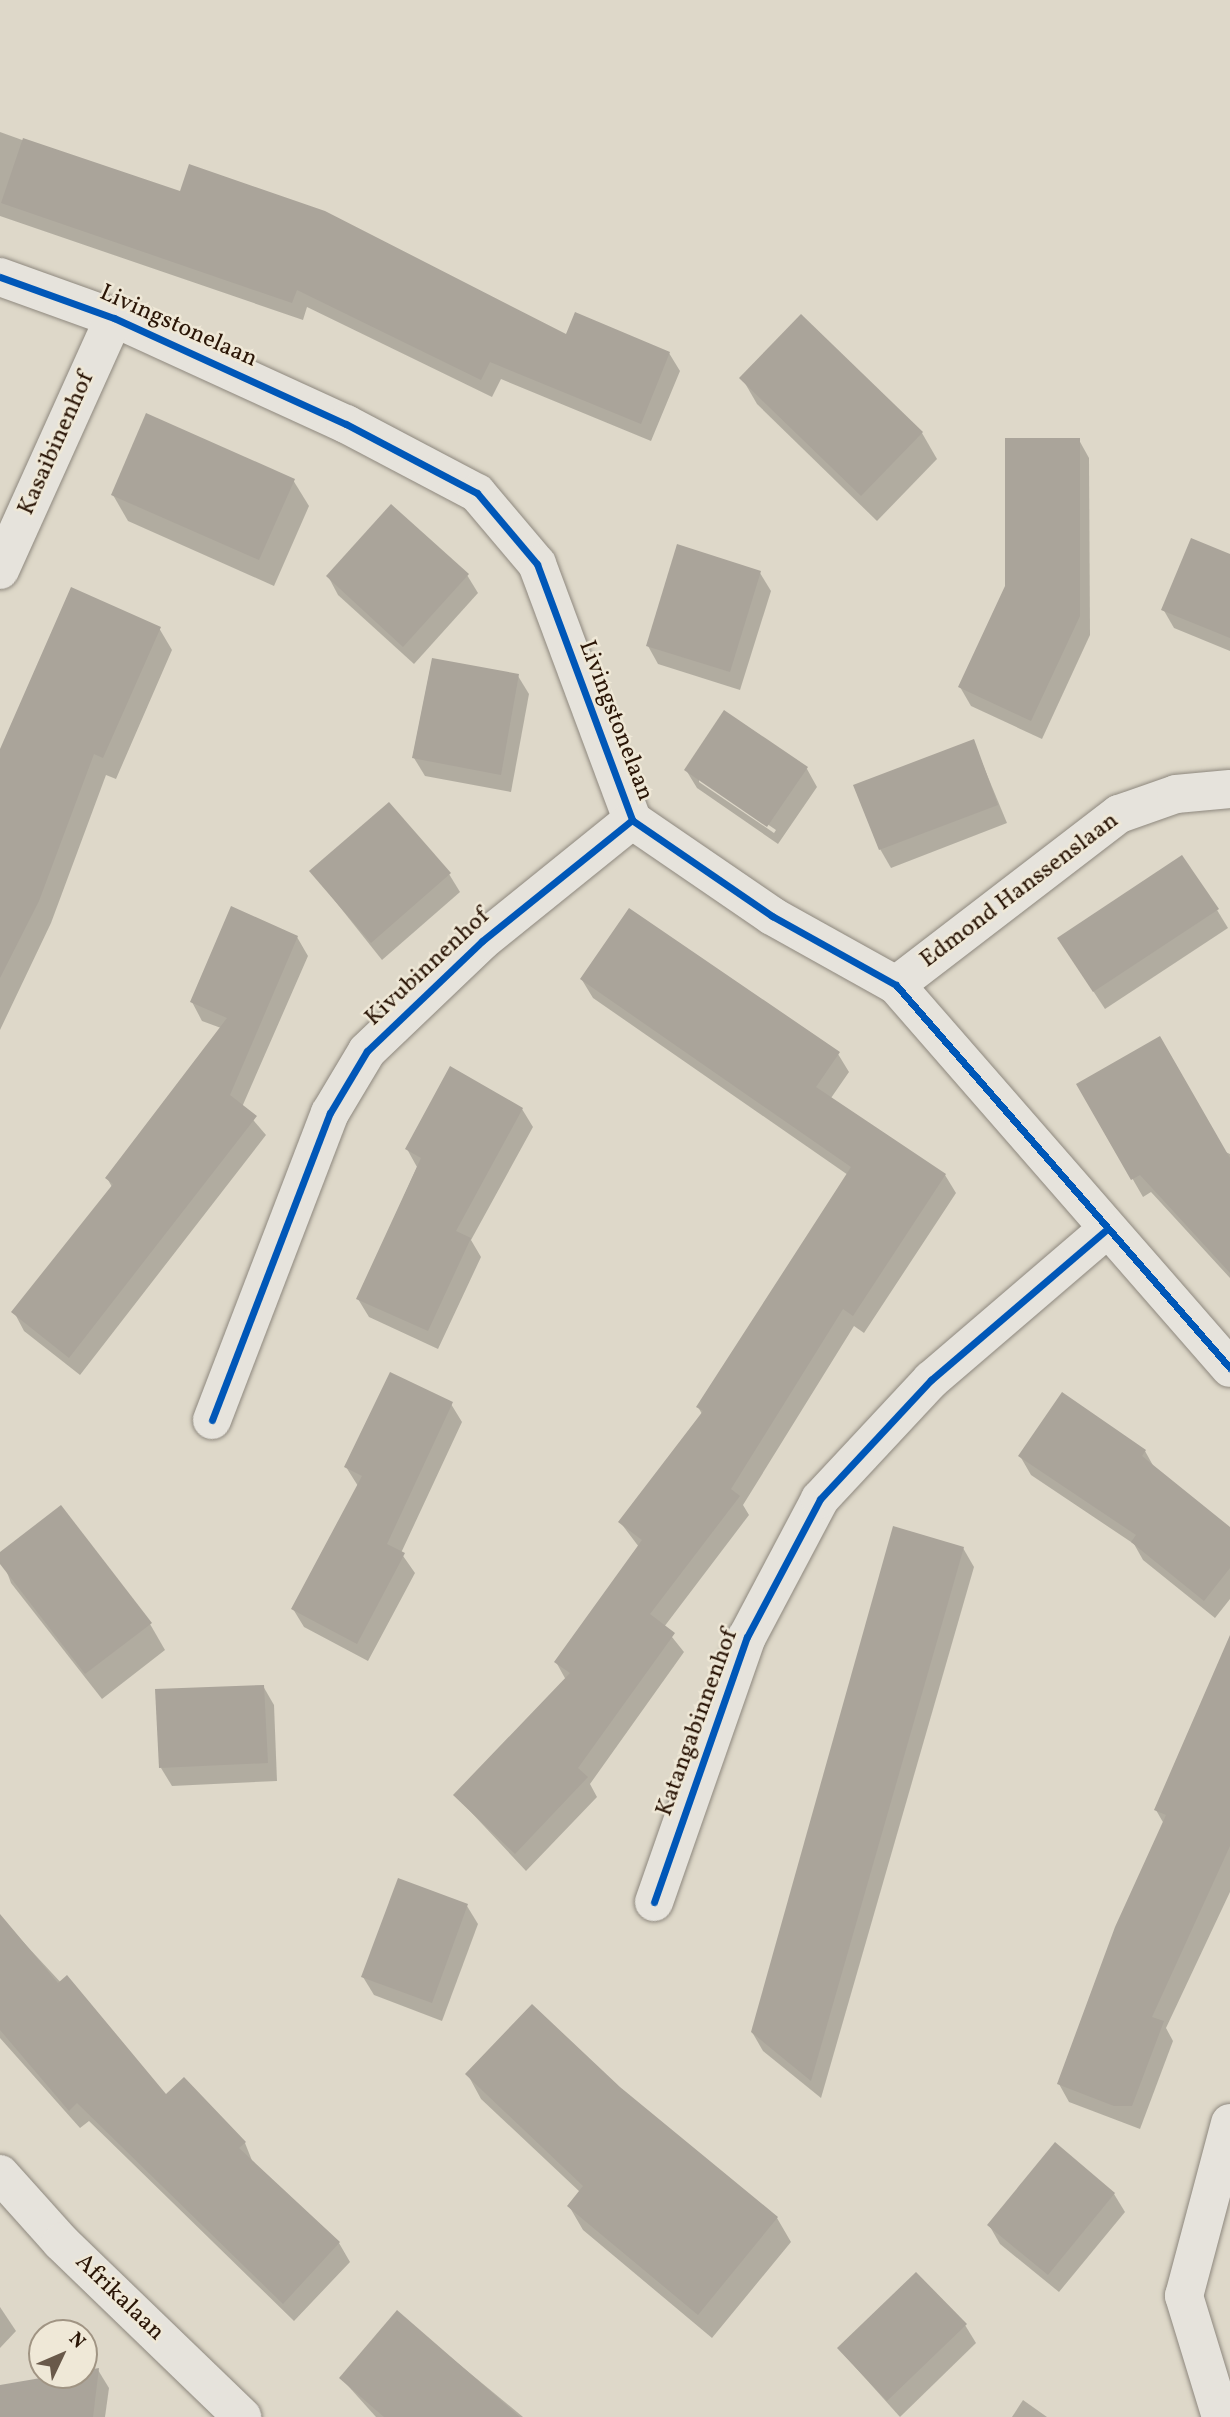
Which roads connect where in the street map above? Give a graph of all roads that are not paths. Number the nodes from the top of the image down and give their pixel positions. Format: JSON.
{"nodes":[{"id":1,"x":0,"y":277,"type":"edge"},
{"id":2,"x":114,"y":317,"type":"junction"},
{"id":3,"x":0,"y":570,"type":"edge"},
{"id":4,"x":1230,"y":789,"type":"edge"},
{"id":5,"x":632,"y":820,"type":"junction"},
{"id":6,"x":896,"y":985,"type":"junction"},
{"id":7,"x":1105,"y":1231,"type":"junction"},
{"id":8,"x":1230,"y":1368,"type":"edge"},
{"id":9,"x":212,"y":1420,"type":"dead end"},
{"id":10,"x":654,"y":1902,"type":"dead end"},
{"id":11,"x":1230,"y":2123,"type":"edge"},
{"id":12,"x":0,"y":2174,"type":"edge"},
{"id":13,"x":242,"y":2417,"type":"edge"},
{"id":14,"x":1221,"y":2417,"type":"edge"}],
"edges":[{"from":1,"to":2,"type":"street","name":"Livingstonelaan"},
{"from":2,"to":3,"type":"street","name":"Kasaibinenhof"},
{"from":2,"to":5,"type":"street","name":"Livingstonelaan"},
{"from":4,"to":6,"type":"street","name":"Edmond Hanssenslaan"},
{"from":5,"to":6,"type":"street","name":"Livingstonelaan"},
{"from":5,"to":9,"type":"street","name":"Kivubinnenhof"},
{"from":6,"to":7,"type":"street","name":"Livingstonelaan"},
{"from":7,"to":8,"type":"street","name":"Livingstonelaan"},
{"from":7,"to":10,"type":"street","name":"Katangabinnenhof"},
{"from":11,"to":14,"type":"street"},
{"from":12,"to":13,"type":"street","name":"Afrikalaan"}]}
